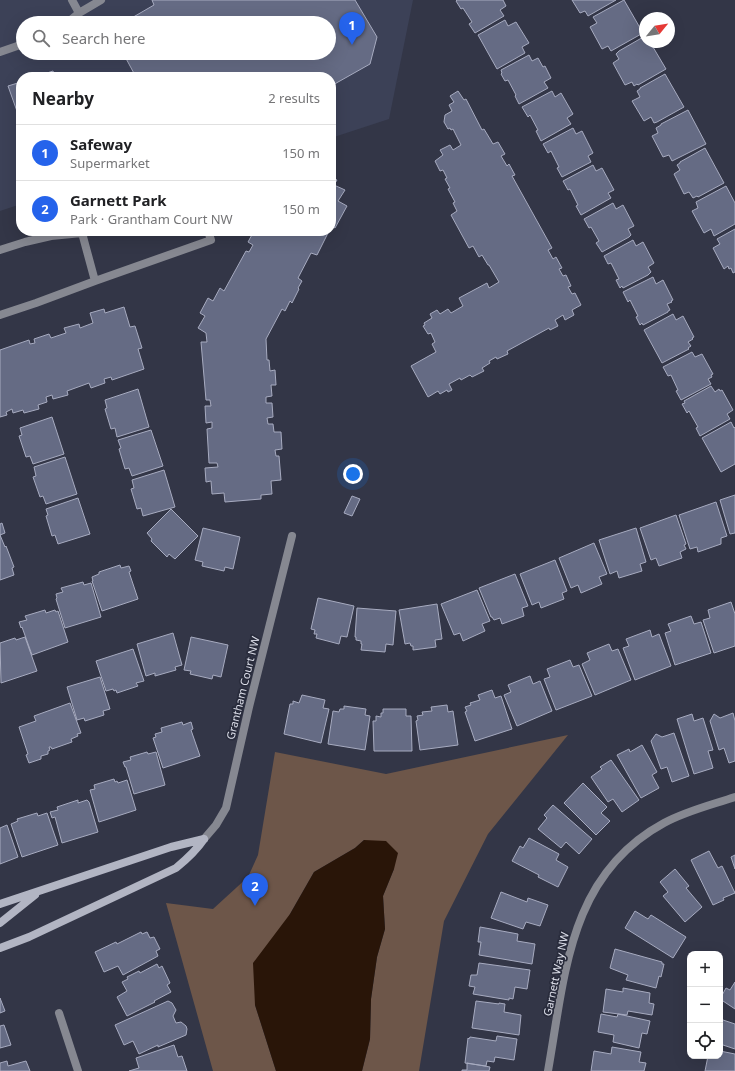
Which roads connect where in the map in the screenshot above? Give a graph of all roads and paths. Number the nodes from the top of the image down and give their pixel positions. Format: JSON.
{"nodes":[{"id":1,"x":72,"y":0,"type":"edge"},
{"id":2,"x":101,"y":0,"type":"edge"},
{"id":3,"x":79,"y":12,"type":"junction"},
{"id":4,"x":75,"y":16,"type":"edge"},
{"id":5,"x":16,"y":46,"type":"edge"},
{"id":6,"x":0,"y":52,"type":"edge"},
{"id":7,"x":51,"y":236,"type":"edge"},
{"id":8,"x":83,"y":236,"type":"edge"},
{"id":9,"x":210,"y":236,"type":"edge"},
{"id":10,"x":0,"y":250,"type":"edge"},
{"id":11,"x":95,"y":281,"type":"junction"},
{"id":12,"x":0,"y":314,"type":"edge"},
{"id":13,"x":292,"y":536,"type":"dead end"},
{"id":14,"x":735,"y":797,"type":"edge"},
{"id":15,"x":204,"y":839,"type":"junction"},
{"id":16,"x":39,"y":892,"type":"junction"},
{"id":17,"x":0,"y":904,"type":"edge"},
{"id":18,"x":0,"y":923,"type":"edge"},
{"id":19,"x":0,"y":948,"type":"edge"},
{"id":20,"x":59,"y":1013,"type":"dead end"},
{"id":21,"x":78,"y":1071,"type":"edge"},
{"id":22,"x":548,"y":1071,"type":"edge"}],
"edges":[{"from":1,"to":3,"type":"street"},
{"from":2,"to":3,"type":"street"},
{"from":3,"to":4,"type":"street"},
{"from":5,"to":6,"type":"street"},
{"from":7,"to":10,"type":"street"},
{"from":8,"to":11,"type":"street"},
{"from":9,"to":11,"type":"street"},
{"from":11,"to":12,"type":"street"},
{"from":13,"to":15,"type":"street","name":"Grantham Court NW"},
{"from":14,"to":22,"type":"street","name":"Garnett Way NW"},
{"from":15,"to":16,"type":"street"},
{"from":15,"to":19,"type":"street","name":"Grantham Court NW"},
{"from":16,"to":17,"type":"street"},
{"from":16,"to":18,"type":"street"},
{"from":20,"to":21,"type":"street"}]}
